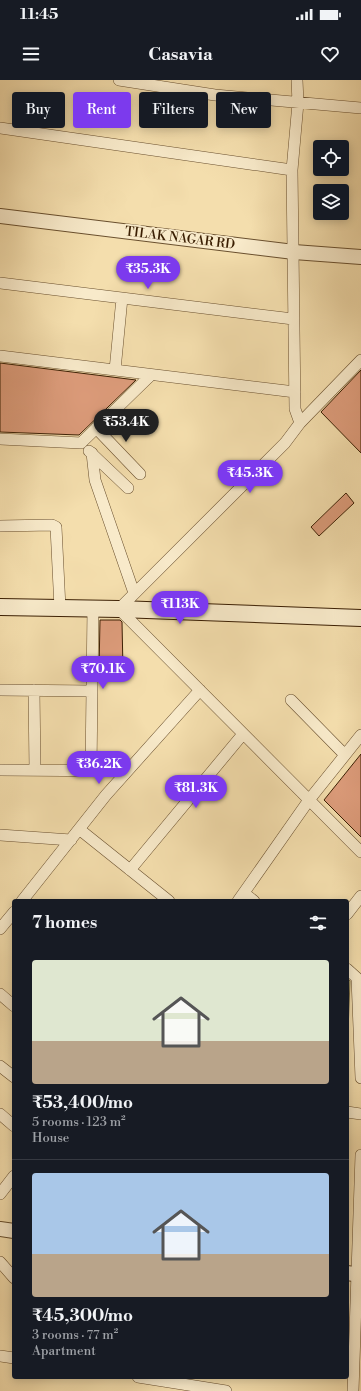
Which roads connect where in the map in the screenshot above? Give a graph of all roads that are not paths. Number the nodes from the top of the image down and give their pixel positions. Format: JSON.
{"nodes":[{"id":1,"x":119,"y":80,"type":"edge"},
{"id":2,"x":297,"y":80,"type":"edge"},
{"id":3,"x":298,"y":103,"type":"junction"},
{"id":4,"x":361,"y":108,"type":"edge"},
{"id":5,"x":0,"y":128,"type":"edge"},
{"id":6,"x":292,"y":170,"type":"junction"},
{"id":7,"x":0,"y":216,"type":"edge"},
{"id":8,"x":294,"y":252,"type":"junction"},
{"id":9,"x":361,"y":257,"type":"edge"},
{"id":10,"x":0,"y":283,"type":"edge"},
{"id":11,"x":122,"y":298,"type":"junction"},
{"id":12,"x":293,"y":319,"type":"junction"},
{"id":13,"x":0,"y":356,"type":"edge"},
{"id":14,"x":361,"y":360,"type":"edge"},
{"id":15,"x":115,"y":370,"type":"junction"},
{"id":16,"x":151,"y":375,"type":"junction"},
{"id":17,"x":295,"y":392,"type":"junction"},
{"id":18,"x":300,"y":423,"type":"junction"},
{"id":19,"x":96,"y":428,"type":"junction"},
{"id":20,"x":0,"y":439,"type":"edge"},
{"id":21,"x":80,"y":443,"type":"junction"},
{"id":22,"x":92,"y":454,"type":"junction"},
{"id":23,"x":140,"y":474,"type":"dead end"},
{"id":24,"x":128,"y":488,"type":"dead end"},
{"id":25,"x":0,"y":526,"type":"edge"},
{"id":26,"x":134,"y":593,"type":"junction"},
{"id":27,"x":0,"y":607,"type":"edge"},
{"id":28,"x":60,"y":608,"type":"junction"},
{"id":29,"x":93,"y":608,"type":"junction"},
{"id":30,"x":119,"y":609,"type":"junction"},
{"id":31,"x":361,"y":618,"type":"edge"},
{"id":32,"x":0,"y":690,"type":"edge"},
{"id":33,"x":34,"y":690,"type":"junction"},
{"id":34,"x":200,"y":690,"type":"junction"},
{"id":35,"x":92,"y":691,"type":"junction"},
{"id":36,"x":291,"y":700,"type":"dead end"},
{"id":37,"x":244,"y":734,"type":"junction"},
{"id":38,"x":361,"y":735,"type":"edge"},
{"id":39,"x":345,"y":755,"type":"junction"},
{"id":40,"x":0,"y":770,"type":"edge"},
{"id":41,"x":35,"y":770,"type":"junction"},
{"id":42,"x":91,"y":771,"type":"junction"},
{"id":43,"x":127,"y":771,"type":"junction"},
{"id":44,"x":309,"y":800,"type":"junction"},
{"id":45,"x":79,"y":829,"type":"junction"},
{"id":46,"x":0,"y":835,"type":"edge"},
{"id":47,"x":71,"y":840,"type":"junction"},
{"id":48,"x":361,"y":852,"type":"edge"},
{"id":49,"x":130,"y":870,"type":"junction"},
{"id":50,"x":361,"y":896,"type":"edge"},
{"id":51,"x":241,"y":897,"type":"edge"},
{"id":52,"x":24,"y":899,"type":"edge"},
{"id":53,"x":166,"y":899,"type":"edge"},
{"id":54,"x":349,"y":911,"type":"edge"},
{"id":55,"x":12,"y":915,"type":"edge"},
{"id":56,"x":5,"y":925,"type":"edge"},
{"id":57,"x":349,"y":970,"type":"edge"},
{"id":58,"x":359,"y":983,"type":"edge"},
{"id":59,"x":0,"y":994,"type":"edge"},
{"id":60,"x":12,"y":1004,"type":"edge"},
{"id":61,"x":0,"y":1066,"type":"edge"},
{"id":62,"x":12,"y":1076,"type":"edge"},
{"id":63,"x":361,"y":1078,"type":"edge"},
{"id":64,"x":349,"y":1112,"type":"edge"},
{"id":65,"x":0,"y":1114,"type":"edge"},
{"id":66,"x":361,"y":1114,"type":"edge"},
{"id":67,"x":12,"y":1124,"type":"edge"},
{"id":68,"x":361,"y":1155,"type":"edge"},
{"id":69,"x":12,"y":1179,"type":"edge"},
{"id":70,"x":0,"y":1194,"type":"edge"},
{"id":71,"x":0,"y":1229,"type":"edge"},
{"id":72,"x":12,"y":1232,"type":"edge"},
{"id":73,"x":0,"y":1262,"type":"edge"},
{"id":74,"x":355,"y":1274,"type":"edge"},
{"id":75,"x":12,"y":1276,"type":"edge"},
{"id":76,"x":0,"y":1356,"type":"edge"},
{"id":77,"x":12,"y":1358,"type":"edge"},
{"id":78,"x":151,"y":1379,"type":"edge"},
{"id":79,"x":226,"y":1391,"type":"edge"},
{"id":80,"x":353,"y":1391,"type":"edge"}],
"edges":[{"from":1,"to":3,"type":"street"},
{"from":2,"to":3,"type":"street"},
{"from":3,"to":4,"type":"street"},
{"from":3,"to":6,"type":"street"},
{"from":5,"to":6,"type":"street"},
{"from":6,"to":8,"type":"street"},
{"from":7,"to":8,"type":"street","name":"TILAK NAGAR RD"},
{"from":8,"to":9,"type":"street","name":"TILAK NAGAR RD"},
{"from":8,"to":12,"type":"street"},
{"from":10,"to":11,"type":"street"},
{"from":11,"to":12,"type":"street"},
{"from":11,"to":15,"type":"street"},
{"from":12,"to":17,"type":"street"},
{"from":13,"to":15,"type":"street"},
{"from":14,"to":18,"type":"street"},
{"from":15,"to":16,"type":"street"},
{"from":16,"to":17,"type":"street"},
{"from":16,"to":19,"type":"street"},
{"from":17,"to":18,"type":"street"},
{"from":18,"to":26,"type":"street"},
{"from":19,"to":21,"type":"street"},
{"from":19,"to":23,"type":"street"},
{"from":20,"to":21,"type":"street"},
{"from":21,"to":22,"type":"street"},
{"from":22,"to":24,"type":"street"},
{"from":22,"to":26,"type":"street"},
{"from":25,"to":28,"type":"street"},
{"from":26,"to":30,"type":"street"},
{"from":27,"to":28,"type":"main road"},
{"from":28,"to":29,"type":"main road"},
{"from":29,"to":30,"type":"main road"},
{"from":29,"to":35,"type":"street"},
{"from":30,"to":31,"type":"main road"},
{"from":30,"to":34,"type":"street"},
{"from":32,"to":33,"type":"street"},
{"from":33,"to":35,"type":"street"},
{"from":33,"to":41,"type":"street"},
{"from":34,"to":37,"type":"street"},
{"from":34,"to":43,"type":"street"},
{"from":35,"to":42,"type":"street"},
{"from":36,"to":39,"type":"street"},
{"from":37,"to":44,"type":"street"},
{"from":37,"to":49,"type":"street"},
{"from":38,"to":39,"type":"street"},
{"from":39,"to":44,"type":"street"},
{"from":40,"to":41,"type":"street"},
{"from":41,"to":42,"type":"street"},
{"from":42,"to":43,"type":"street"},
{"from":43,"to":45,"type":"street"},
{"from":44,"to":48,"type":"street"},
{"from":44,"to":51,"type":"street"},
{"from":45,"to":47,"type":"street"},
{"from":45,"to":49,"type":"street"},
{"from":46,"to":47,"type":"street"},
{"from":47,"to":52,"type":"street"},
{"from":49,"to":53,"type":"street"},
{"from":50,"to":54,"type":"street"},
{"from":55,"to":56,"type":"street"},
{"from":57,"to":58,"type":"street"},
{"from":58,"to":63,"type":"street"},
{"from":59,"to":60,"type":"street"},
{"from":61,"to":62,"type":"street"},
{"from":64,"to":66,"type":"street"},
{"from":65,"to":67,"type":"street"},
{"from":68,"to":74,"type":"street"},
{"from":69,"to":70,"type":"street"},
{"from":71,"to":72,"type":"street"},
{"from":73,"to":75,"type":"street"},
{"from":74,"to":80,"type":"street"},
{"from":76,"to":77,"type":"street"},
{"from":78,"to":79,"type":"street"}]}
